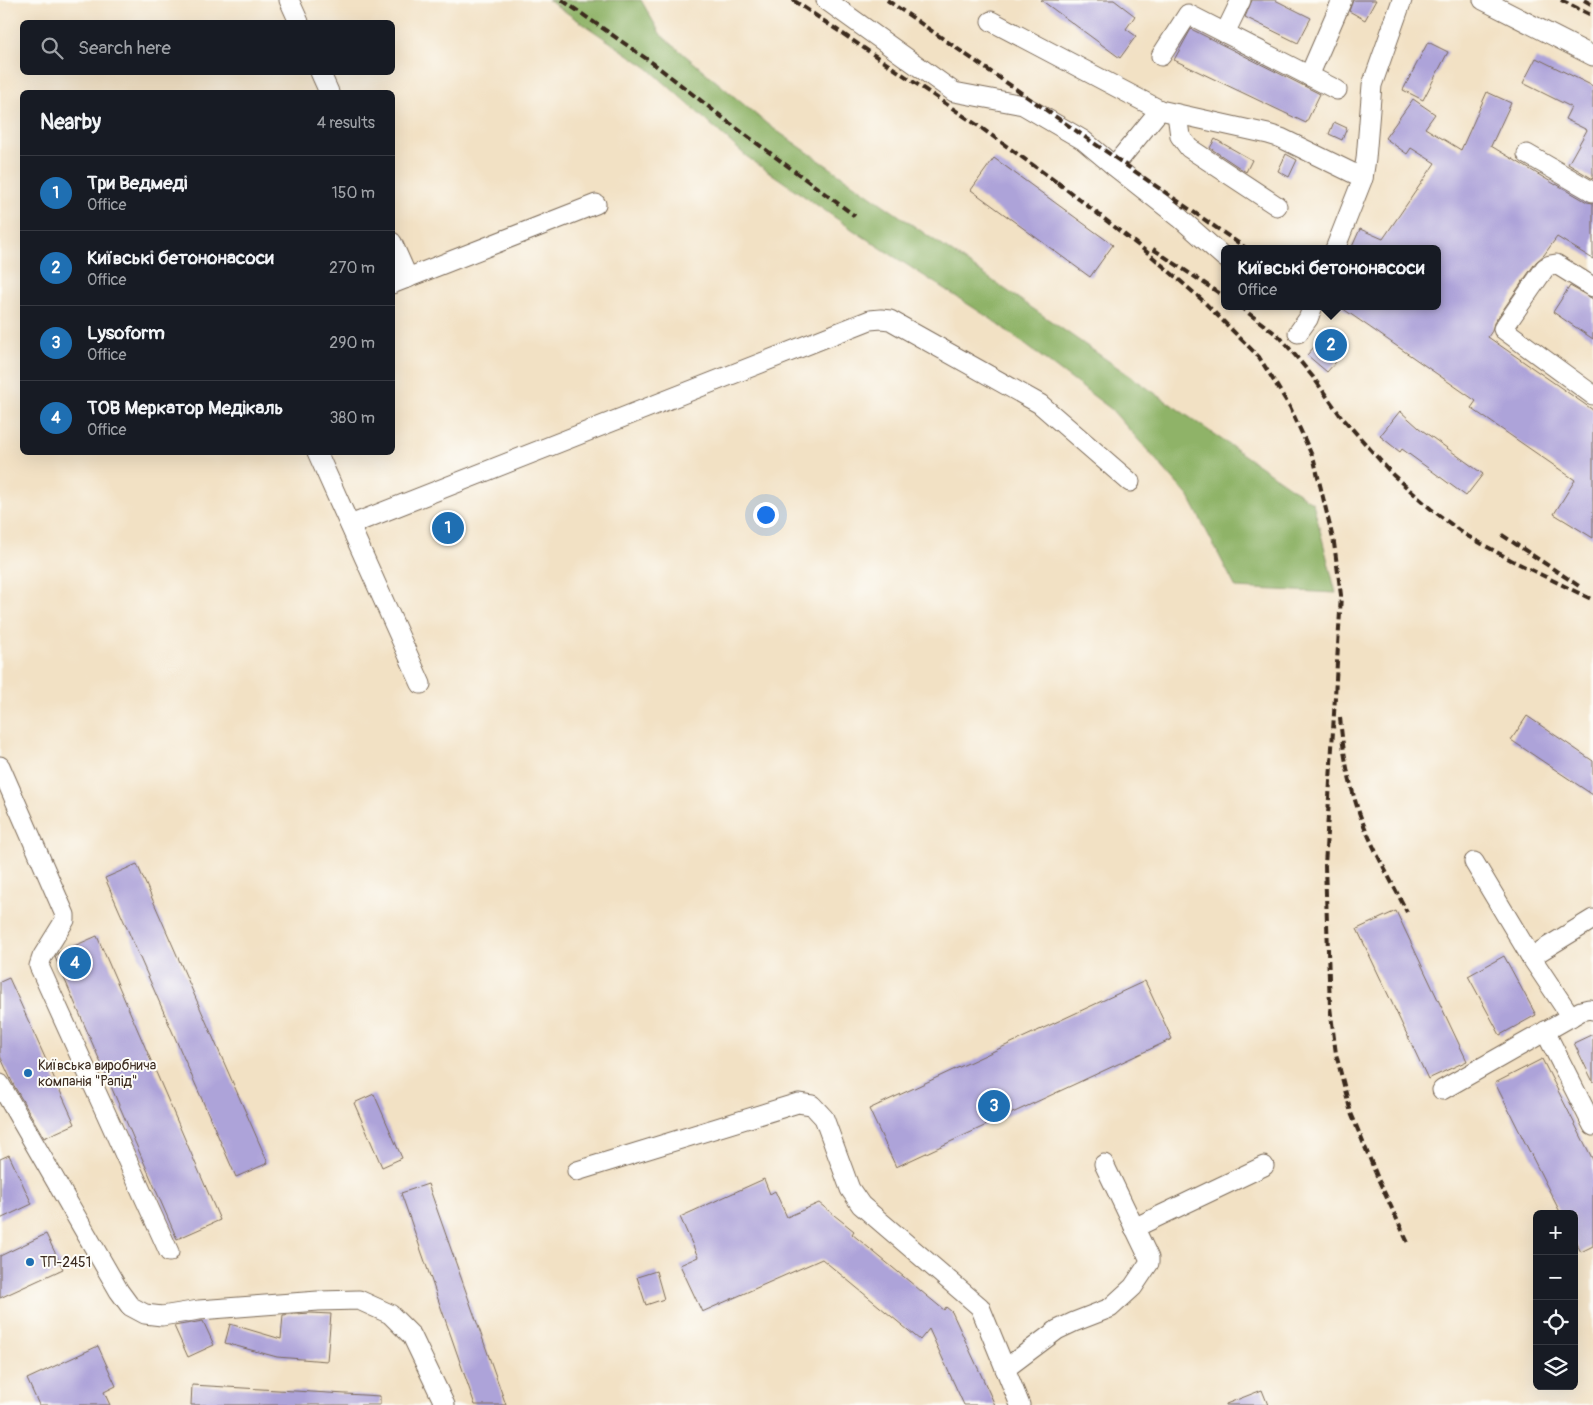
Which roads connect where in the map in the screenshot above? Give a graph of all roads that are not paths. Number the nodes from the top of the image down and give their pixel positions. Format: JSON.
{"nodes":[{"id":1,"x":289,"y":0,"type":"edge"},
{"id":2,"x":826,"y":0,"type":"edge"},
{"id":3,"x":1241,"y":0,"type":"edge"},
{"id":4,"x":1342,"y":0,"type":"edge"},
{"id":5,"x":1402,"y":0,"type":"edge"},
{"id":6,"x":1483,"y":0,"type":"edge"},
{"id":7,"x":298,"y":20,"type":"edge"},
{"id":8,"x":992,"y":21,"type":"dead end"},
{"id":9,"x":1225,"y":33,"type":"junction"},
{"id":10,"x":1161,"y":56,"type":"dead end"},
{"id":11,"x":1593,"y":56,"type":"edge"},
{"id":12,"x":321,"y":75,"type":"edge"},
{"id":13,"x":1309,"y":76,"type":"junction"},
{"id":14,"x":328,"y":90,"type":"edge"},
{"id":15,"x":1336,"y":90,"type":"dead end"},
{"id":16,"x":1169,"y":112,"type":"junction"},
{"id":17,"x":1527,"y":154,"type":"dead end"},
{"id":18,"x":1114,"y":166,"type":"junction"},
{"id":19,"x":1363,"y":178,"type":"junction"},
{"id":20,"x":1593,"y":192,"type":"edge"},
{"id":21,"x":596,"y":204,"type":"dead end"},
{"id":22,"x":1277,"y":206,"type":"dead end"},
{"id":23,"x":1337,"y":245,"type":"edge"},
{"id":24,"x":1221,"y":254,"type":"edge"},
{"id":25,"x":395,"y":257,"type":"edge"},
{"id":26,"x":400,"y":281,"type":"edge"},
{"id":27,"x":1593,"y":288,"type":"edge"},
{"id":28,"x":1311,"y":310,"type":"edge"},
{"id":29,"x":1298,"y":332,"type":"dead end"},
{"id":30,"x":1593,"y":395,"type":"edge"},
{"id":31,"x":317,"y":455,"type":"edge"},
{"id":32,"x":1130,"y":482,"type":"dead end"},
{"id":33,"x":350,"y":525,"type":"junction"},
{"id":34,"x":422,"y":684,"type":"dead end"},
{"id":35,"x":0,"y":766,"type":"edge"},
{"id":36,"x":1474,"y":862,"type":"dead end"},
{"id":37,"x":1593,"y":919,"type":"edge"},
{"id":38,"x":1531,"y":957,"type":"junction"},
{"id":39,"x":1593,"y":1010,"type":"edge"},
{"id":40,"x":1571,"y":1016,"type":"junction"},
{"id":41,"x":1545,"y":1032,"type":"junction"},
{"id":42,"x":0,"y":1084,"type":"edge"},
{"id":43,"x":1442,"y":1090,"type":"dead end"},
{"id":44,"x":1593,"y":1126,"type":"edge"},
{"id":45,"x":1104,"y":1164,"type":"dead end"},
{"id":46,"x":1264,"y":1166,"type":"dead end"},
{"id":47,"x":578,"y":1171,"type":"dead end"},
{"id":48,"x":1134,"y":1228,"type":"junction"},
{"id":49,"x":170,"y":1252,"type":"dead end"},
{"id":50,"x":1005,"y":1369,"type":"junction"},
{"id":51,"x":445,"y":1405,"type":"edge"},
{"id":52,"x":1020,"y":1405,"type":"edge"}],
"edges":[{"from":1,"to":7,"type":"lane"},
{"from":2,"to":18,"type":"lane"},
{"from":3,"to":9,"type":"lane"},
{"from":4,"to":13,"type":"lane"},
{"from":5,"to":19,"type":"lane"},
{"from":6,"to":11,"type":"lane"},
{"from":8,"to":16,"type":"lane"},
{"from":9,"to":10,"type":"lane"},
{"from":9,"to":13,"type":"lane"},
{"from":12,"to":14,"type":"lane"},
{"from":13,"to":15,"type":"lane"},
{"from":16,"to":18,"type":"lane"},
{"from":16,"to":19,"type":"lane"},
{"from":16,"to":22,"type":"lane"},
{"from":17,"to":20,"type":"lane"},
{"from":18,"to":24,"type":"lane"},
{"from":19,"to":23,"type":"lane"},
{"from":21,"to":26,"type":"lane"},
{"from":25,"to":26,"type":"lane"},
{"from":27,"to":30,"type":"lane"},
{"from":28,"to":29,"type":"lane"},
{"from":31,"to":33,"type":"lane"},
{"from":32,"to":33,"type":"lane"},
{"from":33,"to":34,"type":"lane"},
{"from":35,"to":49,"type":"lane"},
{"from":36,"to":38,"type":"lane"},
{"from":37,"to":38,"type":"lane"},
{"from":38,"to":40,"type":"lane"},
{"from":39,"to":40,"type":"lane"},
{"from":40,"to":41,"type":"lane"},
{"from":41,"to":43,"type":"lane"},
{"from":41,"to":44,"type":"lane"},
{"from":42,"to":51,"type":"lane"},
{"from":45,"to":48,"type":"lane"},
{"from":46,"to":48,"type":"lane"},
{"from":47,"to":50,"type":"lane"},
{"from":48,"to":50,"type":"lane"},
{"from":50,"to":52,"type":"lane"}]}
